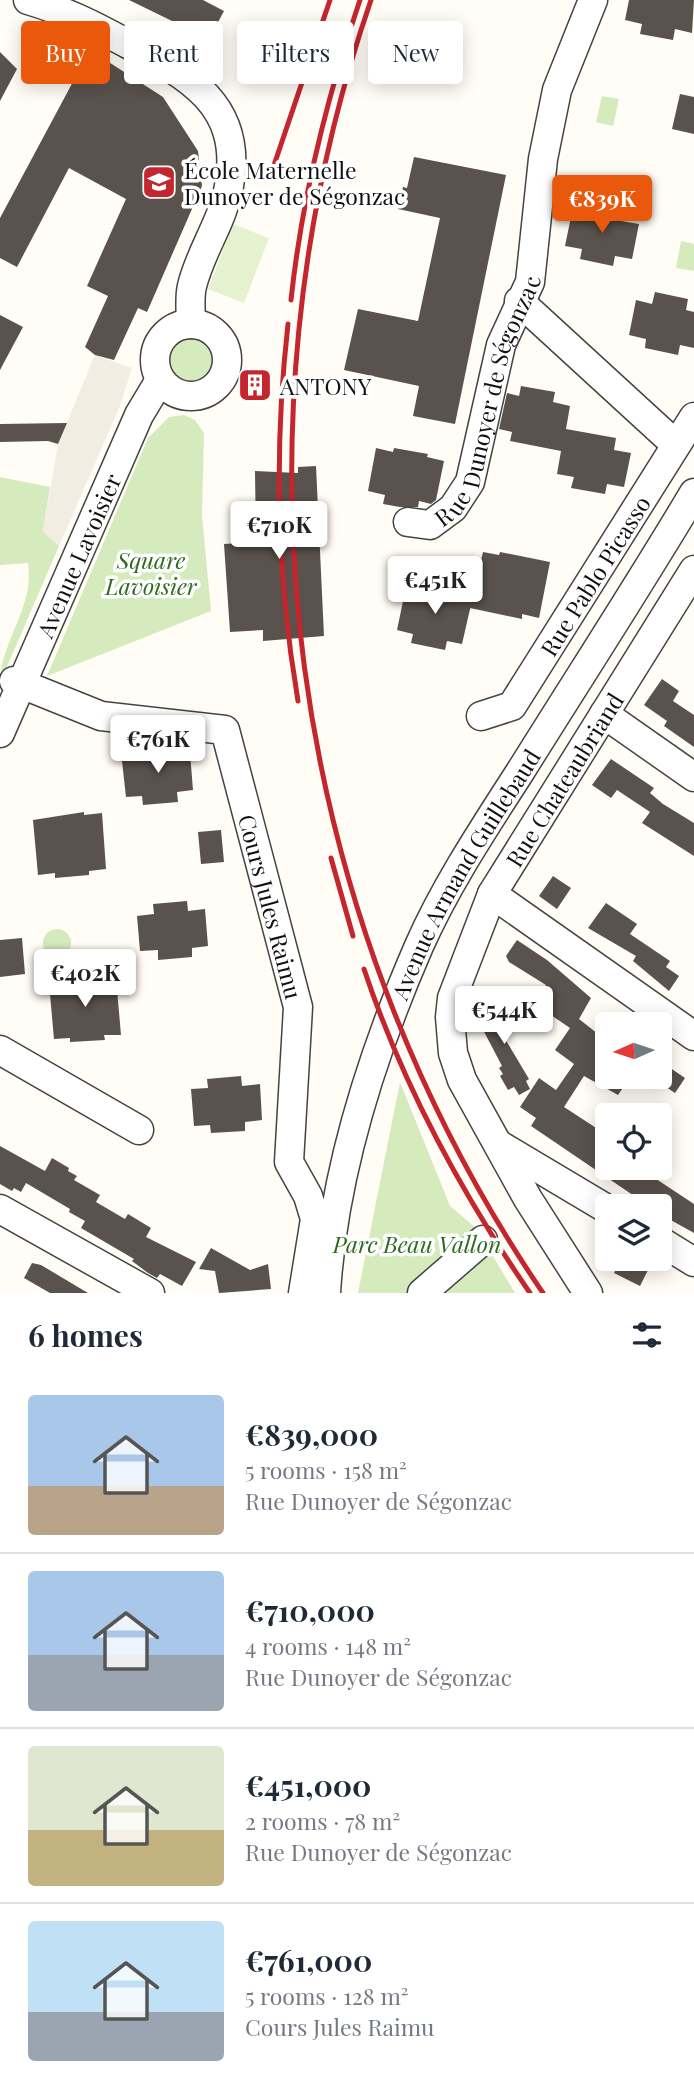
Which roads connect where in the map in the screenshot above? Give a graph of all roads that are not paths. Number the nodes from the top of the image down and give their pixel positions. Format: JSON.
{"nodes":[{"id":1,"x":28,"y":0,"type":"edge"},
{"id":2,"x":593,"y":0,"type":"edge"},
{"id":3,"x":519,"y":302,"type":"junction"},
{"id":4,"x":191,"y":324,"type":"junction"},
{"id":5,"x":160,"y":380,"type":"junction"},
{"id":6,"x":694,"y":417,"type":"edge"},
{"id":7,"x":675,"y":444,"type":"junction"},
{"id":8,"x":694,"y":493,"type":"edge"},
{"id":9,"x":694,"y":518,"type":"edge"},
{"id":10,"x":408,"y":522,"type":"dead end"},
{"id":11,"x":694,"y":570,"type":"edge"},
{"id":12,"x":17,"y":683,"type":"junction"},
{"id":13,"x":604,"y":714,"type":"junction"},
{"id":14,"x":481,"y":716,"type":"dead end"},
{"id":15,"x":0,"y":733,"type":"edge"},
{"id":16,"x":694,"y":777,"type":"edge"},
{"id":17,"x":492,"y":894,"type":"junction"},
{"id":18,"x":694,"y":1036,"type":"edge"},
{"id":19,"x":0,"y":1050,"type":"edge"},
{"id":20,"x":139,"y":1130,"type":"dead end"},
{"id":21,"x":498,"y":1144,"type":"junction"},
{"id":22,"x":595,"y":1202,"type":"edge"},
{"id":23,"x":0,"y":1209,"type":"edge"},
{"id":24,"x":483,"y":1240,"type":"dead end"},
{"id":25,"x":672,"y":1248,"type":"edge"},
{"id":26,"x":694,"y":1262,"type":"edge"},
{"id":27,"x":150,"y":1293,"type":"edge"},
{"id":28,"x":303,"y":1293,"type":"edge"},
{"id":29,"x":327,"y":1293,"type":"edge"},
{"id":30,"x":422,"y":1293,"type":"edge"},
{"id":31,"x":588,"y":1293,"type":"edge"}],
"edges":[{"from":1,"to":4,"type":"street"},
{"from":2,"to":3,"type":"street","name":"Rue Dunoyer de Ségonzac"},
{"from":3,"to":7,"type":"street"},
{"from":3,"to":10,"type":"street","name":"Rue Dunoyer de Ségonzac"},
{"from":4,"to":5,"type":"street"},
{"from":4,"to":5,"type":"street"},
{"from":5,"to":12,"type":"street","name":"Avenue Lavoisier"},
{"from":6,"to":7,"type":"street","name":"Rue Pablo Picasso"},
{"from":7,"to":14,"type":"street","name":"Rue Pablo Picasso"},
{"from":8,"to":29,"type":"street","name":"Avenue Armand Guillebaud"},
{"from":9,"to":29,"type":"street","name":"Avenue Armand Guillebaud"},
{"from":11,"to":13,"type":"street","name":"Rue Chateaubriand"},
{"from":12,"to":15,"type":"street","name":"Avenue Lavoisier"},
{"from":12,"to":28,"type":"street","name":"Cours Jules Raimu"},
{"from":13,"to":16,"type":"street"},
{"from":13,"to":17,"type":"street","name":"Rue Chateaubriand"},
{"from":17,"to":18,"type":"street"},
{"from":17,"to":21,"type":"street","name":"Rue Chateaubriand"},
{"from":19,"to":20,"type":"street"},
{"from":21,"to":22,"type":"street"},
{"from":21,"to":31,"type":"street","name":"Rue Chateaubriand"},
{"from":23,"to":27,"type":"street"},
{"from":24,"to":30,"type":"street"},
{"from":25,"to":26,"type":"street"}]}
